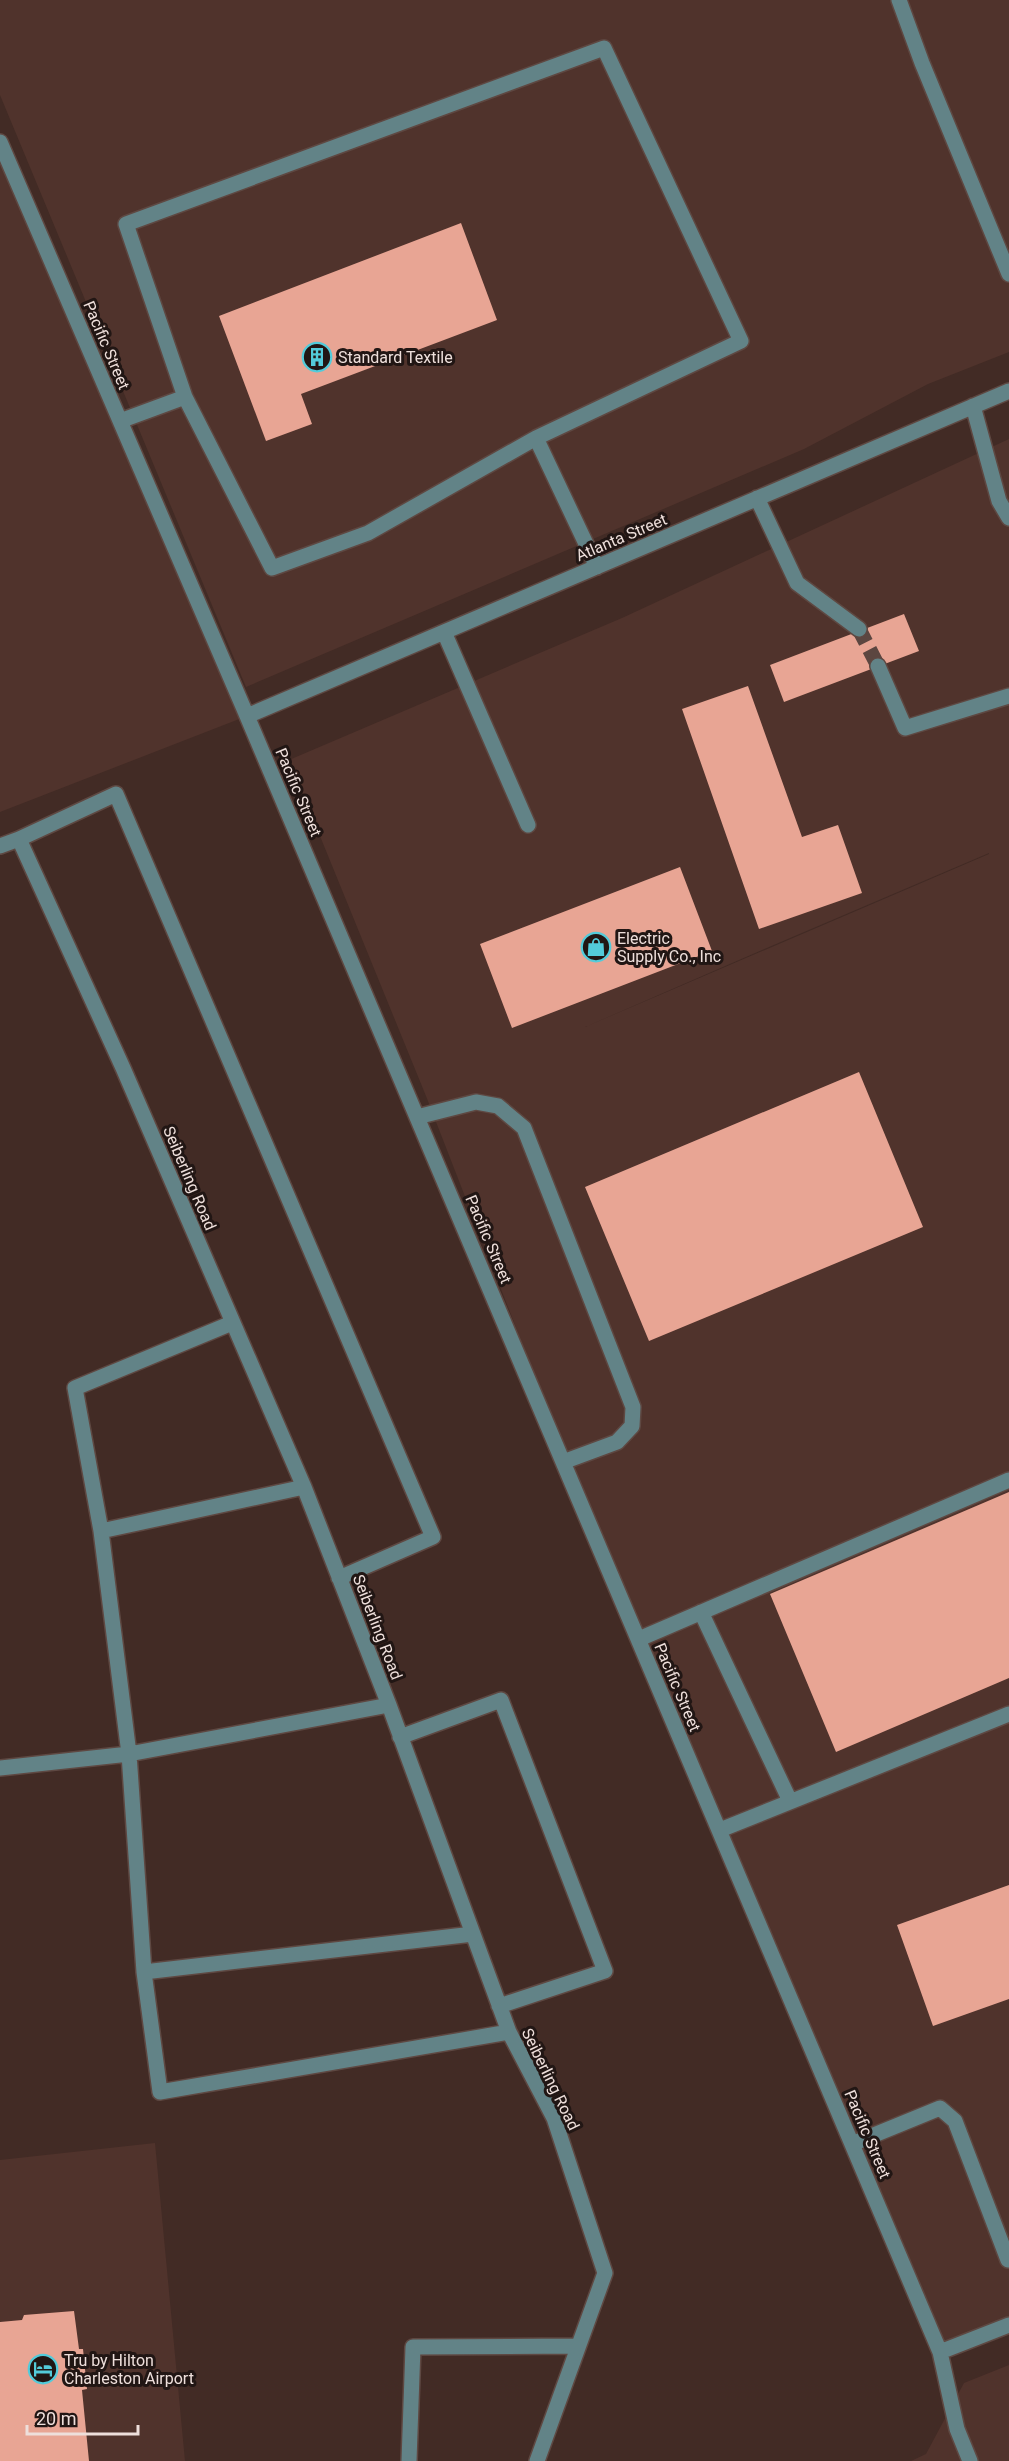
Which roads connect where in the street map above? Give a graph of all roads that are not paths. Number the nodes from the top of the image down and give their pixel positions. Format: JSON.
{"nodes":[{"id":1,"x":899,"y":0,"type":"edge"},
{"id":2,"x":0,"y":142,"type":"edge"},
{"id":3,"x":1009,"y":274,"type":"edge"},
{"id":4,"x":1009,"y":390,"type":"edge"},
{"id":5,"x":184,"y":397,"type":"junction"},
{"id":6,"x":973,"y":406,"type":"junction"},
{"id":7,"x":120,"y":421,"type":"junction"},
{"id":8,"x":536,"y":438,"type":"junction"},
{"id":9,"x":758,"y":498,"type":"junction"},
{"id":10,"x":1009,"y":518,"type":"edge"},
{"id":11,"x":597,"y":567,"type":"junction"},
{"id":12,"x":859,"y":629,"type":"tunnel mouth"},
{"id":13,"x":444,"y":632,"type":"junction"},
{"id":14,"x":878,"y":666,"type":"tunnel mouth"},
{"id":15,"x":1009,"y":696,"type":"edge"},
{"id":16,"x":248,"y":716,"type":"junction"},
{"id":17,"x":528,"y":825,"type":"dead end"},
{"id":18,"x":19,"y":838,"type":"junction"},
{"id":19,"x":0,"y":846,"type":"edge"},
{"id":20,"x":417,"y":1118,"type":"junction"},
{"id":21,"x":232,"y":1323,"type":"junction"},
{"id":22,"x":563,"y":1462,"type":"junction"},
{"id":23,"x":1009,"y":1480,"type":"edge"},
{"id":24,"x":304,"y":1488,"type":"junction"},
{"id":25,"x":101,"y":1531,"type":"junction"},
{"id":26,"x":339,"y":1578,"type":"junction"},
{"id":27,"x":701,"y":1612,"type":"junction"},
{"id":28,"x":639,"y":1639,"type":"junction"},
{"id":29,"x":389,"y":1705,"type":"junction"},
{"id":30,"x":1009,"y":1714,"type":"edge"},
{"id":31,"x":400,"y":1737,"type":"junction"},
{"id":32,"x":129,"y":1754,"type":"junction"},
{"id":33,"x":0,"y":1768,"type":"edge"},
{"id":34,"x":790,"y":1801,"type":"junction"},
{"id":35,"x":720,"y":1830,"type":"junction"},
{"id":36,"x":473,"y":1934,"type":"junction"},
{"id":37,"x":144,"y":1972,"type":"junction"},
{"id":38,"x":499,"y":2006,"type":"junction"},
{"id":39,"x":508,"y":2032,"type":"junction"},
{"id":40,"x":852,"y":2144,"type":"junction"},
{"id":41,"x":1008,"y":2260,"type":"edge"},
{"id":42,"x":1009,"y":2325,"type":"edge"},
{"id":43,"x":578,"y":2346,"type":"junction"},
{"id":44,"x":940,"y":2352,"type":"junction"},
{"id":45,"x":410,"y":2461,"type":"edge"},
{"id":46,"x":537,"y":2461,"type":"edge"},
{"id":47,"x":970,"y":2461,"type":"edge"}],
"edges":[{"from":1,"to":3,"type":"street"},
{"from":2,"to":7,"type":"street","name":"Pacific Street"},
{"from":4,"to":6,"type":"street","name":"Atlanta Street"},
{"from":5,"to":7,"type":"street"},
{"from":5,"to":8,"type":"street"},
{"from":5,"to":8,"type":"street"},
{"from":6,"to":9,"type":"street","name":"Atlanta Street"},
{"from":6,"to":10,"type":"street"},
{"from":7,"to":16,"type":"street","name":"Pacific Street"},
{"from":8,"to":11,"type":"street"},
{"from":9,"to":11,"type":"street","name":"Atlanta Street"},
{"from":9,"to":12,"type":"street"},
{"from":11,"to":13,"type":"street","name":"Atlanta Street"},
{"from":13,"to":16,"type":"street","name":"Atlanta Street"},
{"from":13,"to":17,"type":"street"},
{"from":14,"to":15,"type":"street"},
{"from":16,"to":20,"type":"street","name":"Pacific Street"},
{"from":18,"to":19,"type":"street"},
{"from":18,"to":21,"type":"street","name":"Seiberling Road"},
{"from":18,"to":26,"type":"street"},
{"from":20,"to":22,"type":"street","name":"Pacific Street"},
{"from":20,"to":22,"type":"street"},
{"from":21,"to":24,"type":"street","name":"Seiberling Road"},
{"from":21,"to":25,"type":"street"},
{"from":22,"to":28,"type":"street","name":"Pacific Street"},
{"from":23,"to":27,"type":"street"},
{"from":24,"to":25,"type":"street"},
{"from":24,"to":26,"type":"street","name":"Seiberling Road"},
{"from":25,"to":32,"type":"street"},
{"from":26,"to":29,"type":"street","name":"Seiberling Road"},
{"from":27,"to":28,"type":"street"},
{"from":27,"to":34,"type":"street"},
{"from":28,"to":35,"type":"street","name":"Pacific Street"},
{"from":29,"to":31,"type":"street","name":"Seiberling Road"},
{"from":29,"to":32,"type":"street"},
{"from":30,"to":34,"type":"street"},
{"from":31,"to":36,"type":"street","name":"Seiberling Road"},
{"from":31,"to":38,"type":"street"},
{"from":32,"to":33,"type":"street"},
{"from":32,"to":37,"type":"street"},
{"from":34,"to":35,"type":"street"},
{"from":35,"to":40,"type":"street","name":"Pacific Street"},
{"from":36,"to":37,"type":"street"},
{"from":36,"to":38,"type":"street","name":"Seiberling Road"},
{"from":37,"to":39,"type":"street"},
{"from":38,"to":39,"type":"street","name":"Seiberling Road"},
{"from":39,"to":43,"type":"street","name":"Seiberling Road"},
{"from":40,"to":41,"type":"street"},
{"from":40,"to":44,"type":"street","name":"Pacific Street"},
{"from":42,"to":44,"type":"street"},
{"from":43,"to":45,"type":"street"},
{"from":43,"to":46,"type":"street","name":"Seiberling Road"},
{"from":44,"to":47,"type":"street","name":"Pacific Street"}]}
